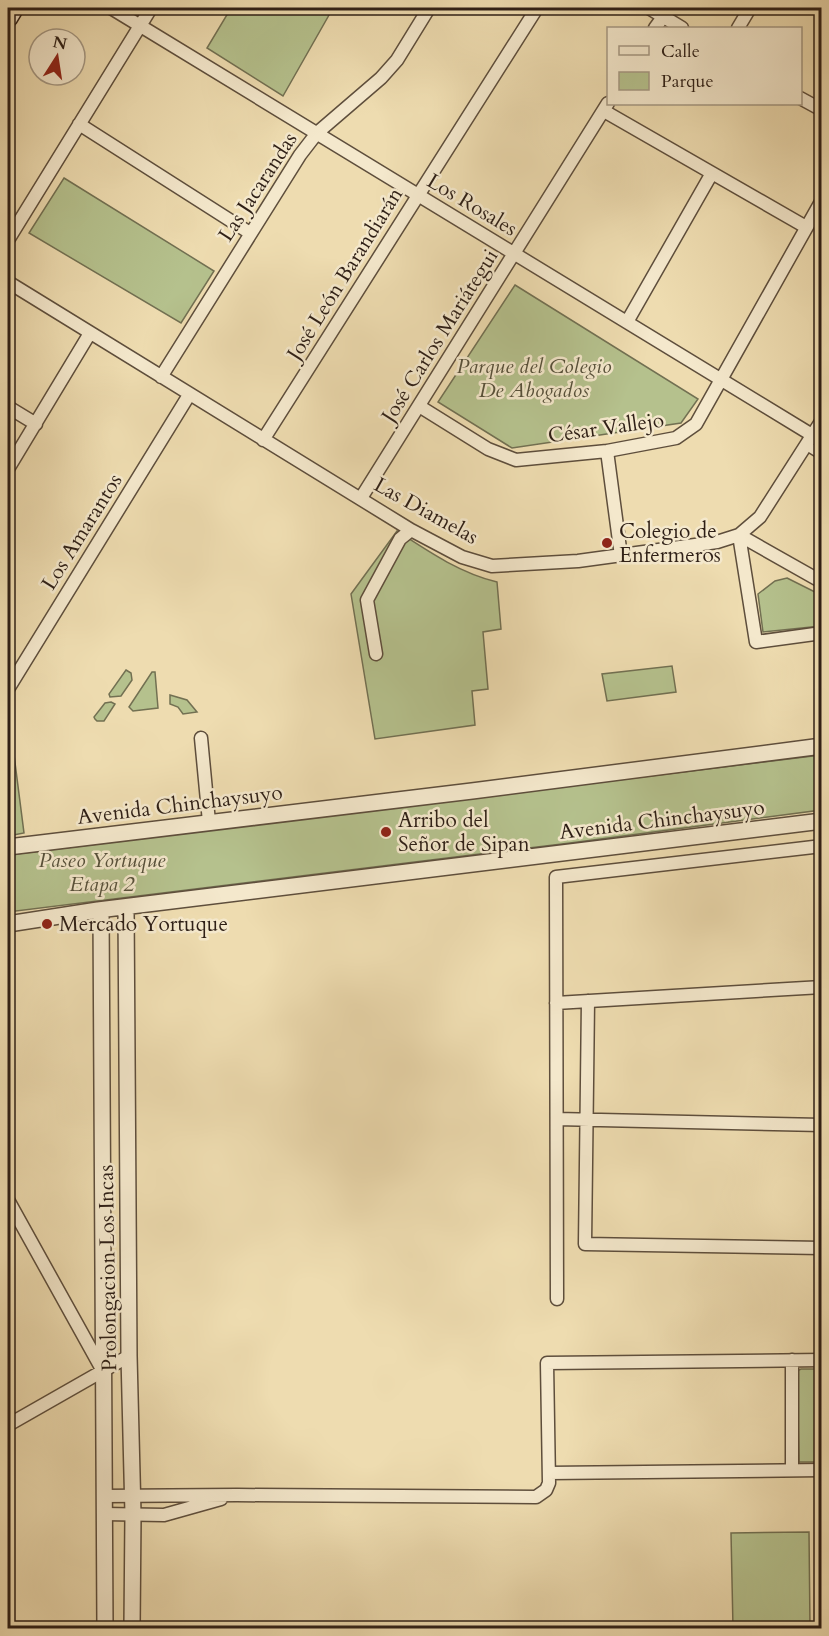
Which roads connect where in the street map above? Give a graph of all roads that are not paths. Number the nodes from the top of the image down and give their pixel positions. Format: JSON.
{"nodes":[{"id":1,"x":14,"y":8,"type":"edge"},
{"id":2,"x":111,"y":8,"type":"edge"},
{"id":3,"x":151,"y":8,"type":"edge"},
{"id":4,"x":429,"y":8,"type":"edge"},
{"id":5,"x":537,"y":8,"type":"edge"},
{"id":6,"x":649,"y":8,"type":"edge"},
{"id":7,"x":750,"y":8,"type":"edge"},
{"id":8,"x":663,"y":17,"type":"junction"},
{"id":9,"x":8,"y":18,"type":"edge"},
{"id":10,"x":141,"y":25,"type":"junction"},
{"id":11,"x":656,"y":27,"type":"edge"},
{"id":12,"x":680,"y":27,"type":"edge"},
{"id":13,"x":739,"y":27,"type":"edge"},
{"id":14,"x":802,"y":99,"type":"edge"},
{"id":15,"x":606,"y":107,"type":"edge"},
{"id":16,"x":822,"y":110,"type":"edge"},
{"id":17,"x":79,"y":124,"type":"junction"},
{"id":18,"x":318,"y":133,"type":"junction"},
{"id":19,"x":712,"y":173,"type":"junction"},
{"id":20,"x":418,"y":195,"type":"junction"},
{"id":21,"x":822,"y":200,"type":"edge"},
{"id":22,"x":806,"y":226,"type":"junction"},
{"id":23,"x":250,"y":234,"type":"junction"},
{"id":24,"x":8,"y":240,"type":"edge"},
{"id":25,"x":514,"y":254,"type":"junction"},
{"id":26,"x":8,"y":282,"type":"edge"},
{"id":27,"x":627,"y":322,"type":"junction"},
{"id":28,"x":90,"y":333,"type":"junction"},
{"id":29,"x":161,"y":377,"type":"junction"},
{"id":30,"x":721,"y":380,"type":"junction"},
{"id":31,"x":189,"y":395,"type":"junction"},
{"id":32,"x":419,"y":406,"type":"junction"},
{"id":33,"x":8,"y":407,"type":"edge"},
{"id":34,"x":822,"y":420,"type":"edge"},
{"id":35,"x":36,"y":424,"type":"junction"},
{"id":36,"x":263,"y":440,"type":"junction"},
{"id":37,"x":809,"y":440,"type":"junction"},
{"id":38,"x":607,"y":451,"type":"junction"},
{"id":39,"x":822,"y":455,"type":"edge"},
{"id":40,"x":8,"y":469,"type":"edge"},
{"id":41,"x":361,"y":498,"type":"junction"},
{"id":42,"x":411,"y":530,"type":"junction"},
{"id":43,"x":739,"y":534,"type":"junction"},
{"id":44,"x":621,"y":556,"type":"junction"},
{"id":45,"x":822,"y":582,"type":"edge"},
{"id":46,"x":822,"y":633,"type":"edge"},
{"id":47,"x":376,"y":654,"type":"dead end"},
{"id":48,"x":8,"y":689,"type":"edge"},
{"id":49,"x":201,"y":738,"type":"dead end"},
{"id":50,"x":822,"y":746,"type":"edge"},
{"id":51,"x":822,"y":821,"type":"edge"},
{"id":52,"x":209,"y":822,"type":"junction"},
{"id":53,"x":822,"y":846,"type":"edge"},
{"id":54,"x":8,"y":847,"type":"edge"},
{"id":55,"x":126,"y":907,"type":"junction"},
{"id":56,"x":101,"y":910,"type":"junction"},
{"id":57,"x":8,"y":924,"type":"edge"},
{"id":58,"x":822,"y":987,"type":"edge"},
{"id":59,"x":588,"y":1001,"type":"junction"},
{"id":60,"x":556,"y":1003,"type":"junction"},
{"id":61,"x":557,"y":1119,"type":"junction"},
{"id":62,"x":587,"y":1120,"type":"junction"},
{"id":63,"x":822,"y":1125,"type":"edge"},
{"id":64,"x":8,"y":1200,"type":"edge"},
{"id":65,"x":822,"y":1248,"type":"edge"},
{"id":66,"x":557,"y":1299,"type":"dead end"},
{"id":67,"x":129,"y":1356,"type":"junction"},
{"id":68,"x":792,"y":1360,"type":"junction"},
{"id":69,"x":822,"y":1360,"type":"edge"},
{"id":70,"x":103,"y":1371,"type":"junction"},
{"id":71,"x":8,"y":1425,"type":"edge"},
{"id":72,"x":792,"y":1470,"type":"junction"},
{"id":73,"x":822,"y":1470,"type":"edge"},
{"id":74,"x":549,"y":1473,"type":"junction"},
{"id":75,"x":132,"y":1495,"type":"junction"},
{"id":76,"x":237,"y":1495,"type":"junction"},
{"id":77,"x":104,"y":1496,"type":"junction"},
{"id":78,"x":104,"y":1514,"type":"junction"},
{"id":79,"x":133,"y":1514,"type":"junction"},
{"id":80,"x":105,"y":1629,"type":"edge"},
{"id":81,"x":132,"y":1629,"type":"edge"}],
"edges":[{"from":1,"to":9,"type":"main road"},
{"from":2,"to":10,"type":"street","name":"Los Rosales"},
{"from":3,"to":10,"type":"street"},
{"from":4,"to":18,"type":"street","name":"Las Jacarandas"},
{"from":5,"to":20,"type":"street","name":"José León Barandiarán"},
{"from":6,"to":8,"type":"street"},
{"from":7,"to":13,"type":"street"},
{"from":8,"to":11,"type":"street"},
{"from":8,"to":12,"type":"street"},
{"from":10,"to":17,"type":"street"},
{"from":10,"to":18,"type":"street","name":"Los Rosales"},
{"from":14,"to":16,"type":"street"},
{"from":15,"to":19,"type":"street"},
{"from":15,"to":25,"type":"street","name":"José Carlos Mariátegui"},
{"from":17,"to":23,"type":"street"},
{"from":17,"to":24,"type":"street"},
{"from":18,"to":20,"type":"street","name":"Los Rosales"},
{"from":18,"to":23,"type":"street","name":"Las Jacarandas"},
{"from":19,"to":22,"type":"street"},
{"from":19,"to":27,"type":"street"},
{"from":20,"to":25,"type":"street","name":"Los Rosales"},
{"from":20,"to":36,"type":"street","name":"José León Barandiarán"},
{"from":21,"to":22,"type":"street","name":"César Vallejo"},
{"from":22,"to":30,"type":"street","name":"César Vallejo"},
{"from":23,"to":29,"type":"street","name":"Las Jacarandas"},
{"from":25,"to":27,"type":"street","name":"Los Rosales"},
{"from":25,"to":32,"type":"street","name":"José Carlos Mariátegui"},
{"from":26,"to":28,"type":"street","name":"Las Diamelas"},
{"from":27,"to":30,"type":"street","name":"Los Rosales"},
{"from":28,"to":29,"type":"street","name":"Las Diamelas"},
{"from":28,"to":35,"type":"street"},
{"from":29,"to":31,"type":"street","name":"Las Diamelas"},
{"from":30,"to":37,"type":"street","name":"Los Rosales"},
{"from":30,"to":38,"type":"street","name":"César Vallejo"},
{"from":31,"to":36,"type":"street","name":"Las Diamelas"},
{"from":31,"to":48,"type":"street","name":"Los Amarantos"},
{"from":32,"to":38,"type":"street","name":"César Vallejo"},
{"from":32,"to":41,"type":"street","name":"José Carlos Mariátegui"},
{"from":33,"to":35,"type":"street"},
{"from":34,"to":37,"type":"street","name":"Las Diamelas"},
{"from":35,"to":40,"type":"street"},
{"from":36,"to":41,"type":"street","name":"Las Diamelas"},
{"from":37,"to":39,"type":"street"},
{"from":37,"to":43,"type":"street","name":"Las Diamelas"},
{"from":38,"to":44,"type":"street"},
{"from":41,"to":42,"type":"street","name":"Las Diamelas"},
{"from":42,"to":44,"type":"street","name":"Las Diamelas"},
{"from":42,"to":47,"type":"street"},
{"from":43,"to":44,"type":"street","name":"Las Diamelas"},
{"from":43,"to":45,"type":"street"},
{"from":43,"to":46,"type":"street"},
{"from":49,"to":52,"type":"street"},
{"from":50,"to":52,"type":"street","name":"Avenida Chinchaysuyo"},
{"from":51,"to":55,"type":"street","name":"Avenida Chinchaysuyo"},
{"from":52,"to":54,"type":"street","name":"Avenida Chinchaysuyo"},
{"from":53,"to":60,"type":"street"},
{"from":55,"to":56,"type":"street","name":"Avenida Chinchaysuyo"},
{"from":55,"to":67,"type":"street","name":"Prolongacion Los Incas"},
{"from":56,"to":57,"type":"street","name":"Avenida Chinchaysuyo"},
{"from":56,"to":70,"type":"street","name":"Prolongacion Los Incas"},
{"from":58,"to":59,"type":"street"},
{"from":59,"to":60,"type":"street"},
{"from":59,"to":62,"type":"street"},
{"from":60,"to":61,"type":"street"},
{"from":61,"to":62,"type":"street"},
{"from":61,"to":66,"type":"street"},
{"from":62,"to":63,"type":"street"},
{"from":62,"to":65,"type":"street"},
{"from":64,"to":70,"type":"street"},
{"from":67,"to":70,"type":"street"},
{"from":67,"to":75,"type":"street","name":"Prolongacion Los Incas"},
{"from":68,"to":69,"type":"street"},
{"from":68,"to":72,"type":"street"},
{"from":68,"to":74,"type":"street"},
{"from":70,"to":71,"type":"street"},
{"from":70,"to":77,"type":"street","name":"Prolongacion Los Incas"},
{"from":72,"to":73,"type":"street"},
{"from":72,"to":74,"type":"street"},
{"from":74,"to":76,"type":"street"},
{"from":75,"to":76,"type":"street"},
{"from":75,"to":77,"type":"street"},
{"from":75,"to":79,"type":"street","name":"Prolongacion Los Incas"},
{"from":76,"to":79,"type":"street"},
{"from":77,"to":78,"type":"street","name":"Prolongacion Los Incas"},
{"from":78,"to":79,"type":"street"},
{"from":78,"to":80,"type":"street","name":"Prolongacion Los Incas"},
{"from":79,"to":81,"type":"street","name":"Prolongacion Los Incas"}]}
